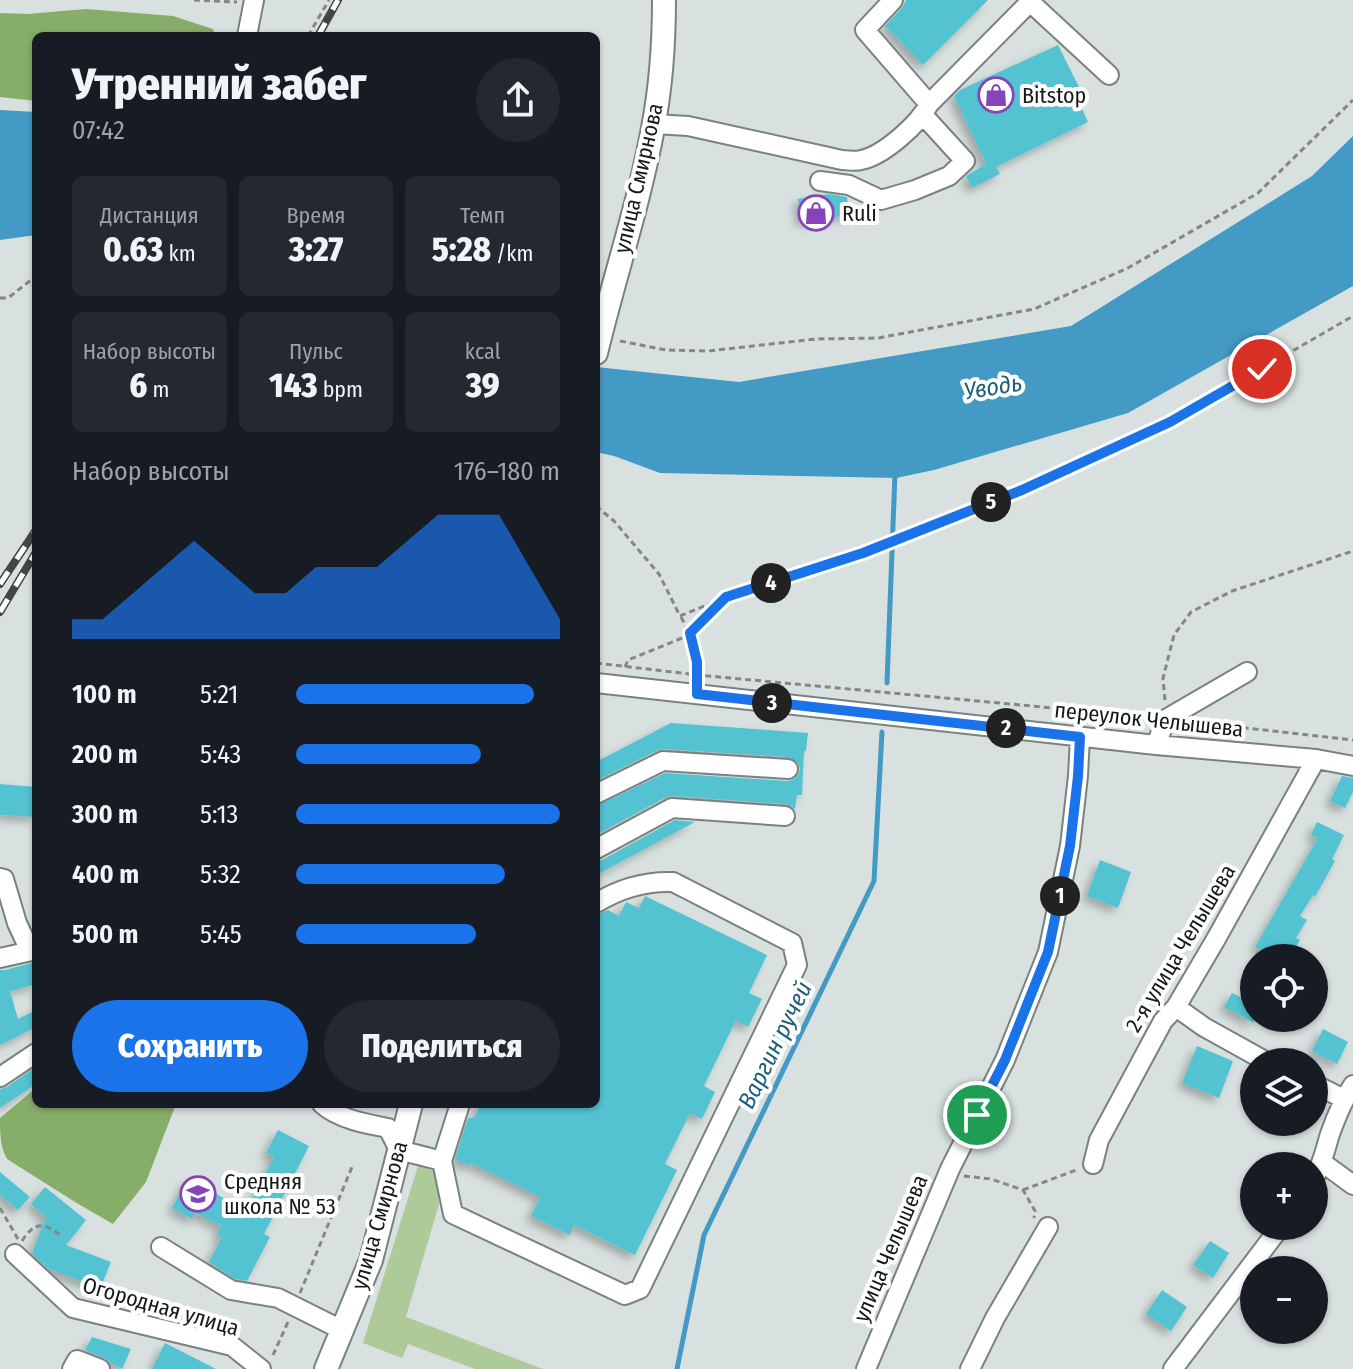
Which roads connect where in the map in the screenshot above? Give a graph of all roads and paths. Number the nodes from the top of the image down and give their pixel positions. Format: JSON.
{"nodes":[{"id":1,"x":194,"y":0,"type":"edge"},
{"id":2,"x":329,"y":0,"type":"edge"},
{"id":3,"x":664,"y":0,"type":"edge"},
{"id":4,"x":893,"y":0,"type":"edge"},
{"id":5,"x":1030,"y":1,"type":"edge"},
{"id":6,"x":253,"y":2,"type":"edge"},
{"id":7,"x":248,"y":32,"type":"edge"},
{"id":8,"x":310,"y":32,"type":"edge"},
{"id":9,"x":1109,"y":75,"type":"dead end"},
{"id":10,"x":1353,"y":100,"type":"edge"},
{"id":11,"x":926,"y":110,"type":"junction"},
{"id":12,"x":654,"y":124,"type":"junction"},
{"id":13,"x":820,"y":181,"type":"dead end"},
{"id":14,"x":32,"y":279,"type":"edge"},
{"id":15,"x":0,"y":298,"type":"edge"},
{"id":16,"x":1353,"y":316,"type":"edge"},
{"id":17,"x":602,"y":339,"type":"edge"},
{"id":18,"x":600,"y":509,"type":"edge"},
{"id":19,"x":1353,"y":551,"type":"edge"},
{"id":20,"x":726,"y":597,"type":"junction"},
{"id":21,"x":680,"y":616,"type":"junction"},
{"id":22,"x":690,"y":633,"type":"junction"},
{"id":23,"x":600,"y":664,"type":"edge"},
{"id":24,"x":625,"y":667,"type":"junction"},
{"id":25,"x":1247,"y":672,"type":"dead end"},
{"id":26,"x":698,"y":675,"type":"junction"},
{"id":27,"x":600,"y":683,"type":"edge"},
{"id":28,"x":621,"y":686,"type":"junction"},
{"id":29,"x":697,"y":694,"type":"junction"},
{"id":30,"x":1166,"y":719,"type":"junction"},
{"id":31,"x":1080,"y":737,"type":"junction"},
{"id":32,"x":1353,"y":740,"type":"edge"},
{"id":33,"x":1156,"y":745,"type":"junction"},
{"id":34,"x":1316,"y":759,"type":"junction"},
{"id":35,"x":1353,"y":766,"type":"edge"},
{"id":36,"x":788,"y":769,"type":"dead end"},
{"id":37,"x":600,"y":792,"type":"edge"},
{"id":38,"x":785,"y":816,"type":"dead end"},
{"id":39,"x":600,"y":847,"type":"edge"},
{"id":40,"x":0,"y":878,"type":"edge"},
{"id":41,"x":600,"y":901,"type":"edge"},
{"id":42,"x":32,"y":948,"type":"edge"},
{"id":43,"x":32,"y":950,"type":"edge"},
{"id":44,"x":0,"y":958,"type":"edge"},
{"id":45,"x":1176,"y":1007,"type":"junction"},
{"id":46,"x":1242,"y":1048,"type":"edge"},
{"id":47,"x":32,"y":1056,"type":"edge"},
{"id":48,"x":0,"y":1077,"type":"edge"},
{"id":49,"x":1328,"y":1087,"type":"edge"},
{"id":50,"x":1348,"y":1092,"type":"edge"},
{"id":51,"x":327,"y":1108,"type":"edge"},
{"id":52,"x":410,"y":1108,"type":"edge"},
{"id":53,"x":459,"y":1108,"type":"edge"},
{"id":54,"x":399,"y":1150,"type":"junction"},
{"id":55,"x":1324,"y":1152,"type":"edge"},
{"id":56,"x":442,"y":1161,"type":"junction"},
{"id":57,"x":1093,"y":1164,"type":"joint"},
{"id":58,"x":352,"y":1167,"type":"dead end"},
{"id":59,"x":950,"y":1169,"type":"junction"},
{"id":60,"x":1328,"y":1175,"type":"edge"},
{"id":61,"x":1353,"y":1185,"type":"edge"},
{"id":62,"x":1023,"y":1190,"type":"junction"},
{"id":63,"x":0,"y":1208,"type":"edge"},
{"id":64,"x":1040,"y":1226,"type":"joint"},
{"id":65,"x":61,"y":1236,"type":"dead end"},
{"id":66,"x":1270,"y":1240,"type":"edge"},
{"id":67,"x":161,"y":1247,"type":"dead end"},
{"id":68,"x":15,"y":1254,"type":"dead end"},
{"id":69,"x":295,"y":1306,"type":"junction"},
{"id":70,"x":342,"y":1330,"type":"junction"},
{"id":71,"x":266,"y":1363,"type":"edge"},
{"id":72,"x":72,"y":1369,"type":"edge"},
{"id":73,"x":100,"y":1369,"type":"edge"},
{"id":74,"x":326,"y":1369,"type":"edge"},
{"id":75,"x":866,"y":1369,"type":"edge"},
{"id":76,"x":970,"y":1369,"type":"edge"},
{"id":77,"x":1173,"y":1369,"type":"edge"}],
"edges":[{"from":1,"to":6,"type":"path"},
{"from":2,"to":8,"type":"path"},
{"from":3,"to":12,"type":"main road","name":"улица Смирнова"},
{"from":4,"to":11,"type":"street"},
{"from":5,"to":9,"type":"street"},
{"from":5,"to":11,"type":"street"},
{"from":6,"to":7,"type":"street"},
{"from":10,"to":17,"type":"path"},
{"from":11,"to":12,"type":"street"},
{"from":11,"to":13,"type":"street"},
{"from":12,"to":17,"type":"main road","name":"улица Смирнова"},
{"from":14,"to":15,"type":"path"},
{"from":16,"to":20,"type":"path"},
{"from":18,"to":21,"type":"path"},
{"from":19,"to":30,"type":"path"},
{"from":20,"to":21,"type":"path"},
{"from":20,"to":22,"type":"path"},
{"from":21,"to":22,"type":"path"},
{"from":22,"to":24,"type":"path"},
{"from":22,"to":26,"type":"path"},
{"from":23,"to":24,"type":"path"},
{"from":24,"to":26,"type":"path"},
{"from":24,"to":28,"type":"path"},
{"from":25,"to":30,"type":"street"},
{"from":26,"to":29,"type":"path"},
{"from":26,"to":30,"type":"path"},
{"from":27,"to":28,"type":"street","name":"переулок Челышева"},
{"from":28,"to":29,"type":"street","name":"переулок Челышева"},
{"from":29,"to":31,"type":"street","name":"переулок Челышева"},
{"from":30,"to":32,"type":"path"},
{"from":30,"to":33,"type":"street"},
{"from":31,"to":33,"type":"street","name":"переулок Челышева"},
{"from":31,"to":59,"type":"street","name":"улица Челышева"},
{"from":33,"to":34,"type":"street","name":"переулок Челышева"},
{"from":34,"to":35,"type":"street","name":"переулок Челышева"},
{"from":34,"to":45,"type":"street","name":"2-я улица Челышева"},
{"from":36,"to":37,"type":"street"},
{"from":38,"to":39,"type":"street"},
{"from":40,"to":42,"type":"street"},
{"from":41,"to":56,"type":"street"},
{"from":43,"to":44,"type":"street"},
{"from":45,"to":46,"type":"street"},
{"from":45,"to":57,"type":"street","name":"2-я улица Челышева"},
{"from":47,"to":48,"type":"street"},
{"from":49,"to":50,"type":"street"},
{"from":50,"to":55,"type":"street"},
{"from":51,"to":54,"type":"street"},
{"from":52,"to":54,"type":"main road","name":"улица Смирнова"},
{"from":53,"to":56,"type":"street"},
{"from":54,"to":56,"type":"street"},
{"from":54,"to":70,"type":"main road","name":"улица Смирнова"},
{"from":57,"to":62,"type":"path"},
{"from":58,"to":69,"type":"path"},
{"from":59,"to":62,"type":"path"},
{"from":59,"to":75,"type":"street","name":"улица Челышева"},
{"from":60,"to":61,"type":"street"},
{"from":62,"to":64,"type":"path"},
{"from":63,"to":65,"type":"path"},
{"from":64,"to":76,"type":"street"},
{"from":66,"to":77,"type":"street"},
{"from":67,"to":69,"type":"street"},
{"from":68,"to":71,"type":"street","name":"Огородная улица"},
{"from":69,"to":70,"type":"street"},
{"from":69,"to":71,"type":"path"},
{"from":70,"to":74,"type":"main road","name":"улица Смирнова"},
{"from":72,"to":73,"type":"street"}]}
